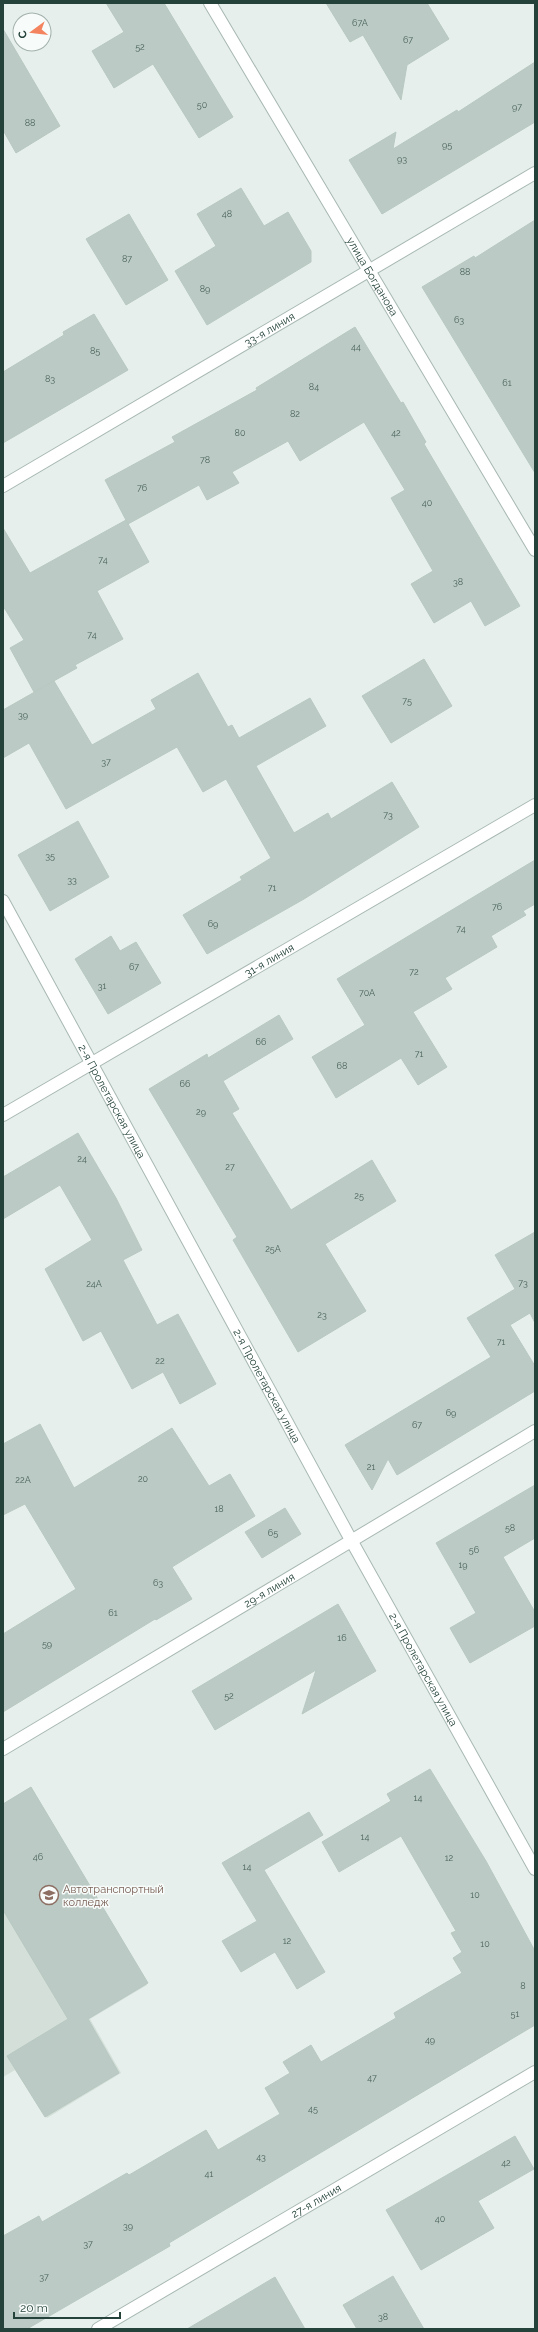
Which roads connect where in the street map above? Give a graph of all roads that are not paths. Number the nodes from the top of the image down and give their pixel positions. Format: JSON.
{"nodes":[{"id":1,"x":210,"y":3,"type":"edge"},
{"id":2,"x":535,"y":173,"type":"edge"},
{"id":3,"x":370,"y":270,"type":"junction"},
{"id":4,"x":3,"y":486,"type":"edge"},
{"id":5,"x":535,"y":550,"type":"edge"},
{"id":6,"x":535,"y":805,"type":"edge"},
{"id":7,"x":3,"y":901,"type":"edge"},
{"id":8,"x":92,"y":1062,"type":"junction"},
{"id":9,"x":3,"y":1115,"type":"edge"},
{"id":10,"x":535,"y":1431,"type":"edge"},
{"id":11,"x":351,"y":1540,"type":"junction"},
{"id":12,"x":3,"y":1749,"type":"edge"},
{"id":13,"x":535,"y":1869,"type":"edge"},
{"id":14,"x":535,"y":2072,"type":"edge"},
{"id":15,"x":98,"y":2329,"type":"edge"}],
"edges":[{"from":1,"to":3,"type":"street","name":"улица Богданова"},
{"from":2,"to":3,"type":"street","name":"33-я линия"},
{"from":3,"to":4,"type":"street","name":"33-я линия"},
{"from":3,"to":5,"type":"street","name":"улица Богданова"},
{"from":6,"to":8,"type":"street","name":"31-я линия"},
{"from":7,"to":8,"type":"street","name":"2-я Пролетарская улица"},
{"from":8,"to":9,"type":"street","name":"31-я линия"},
{"from":8,"to":11,"type":"street","name":"2-я Пролетарская улица"},
{"from":10,"to":11,"type":"street","name":"29-я линия"},
{"from":11,"to":12,"type":"street","name":"29-я линия"},
{"from":11,"to":13,"type":"street","name":"2-я Пролетарская улица"},
{"from":14,"to":15,"type":"street","name":"27-я линия"}]}
